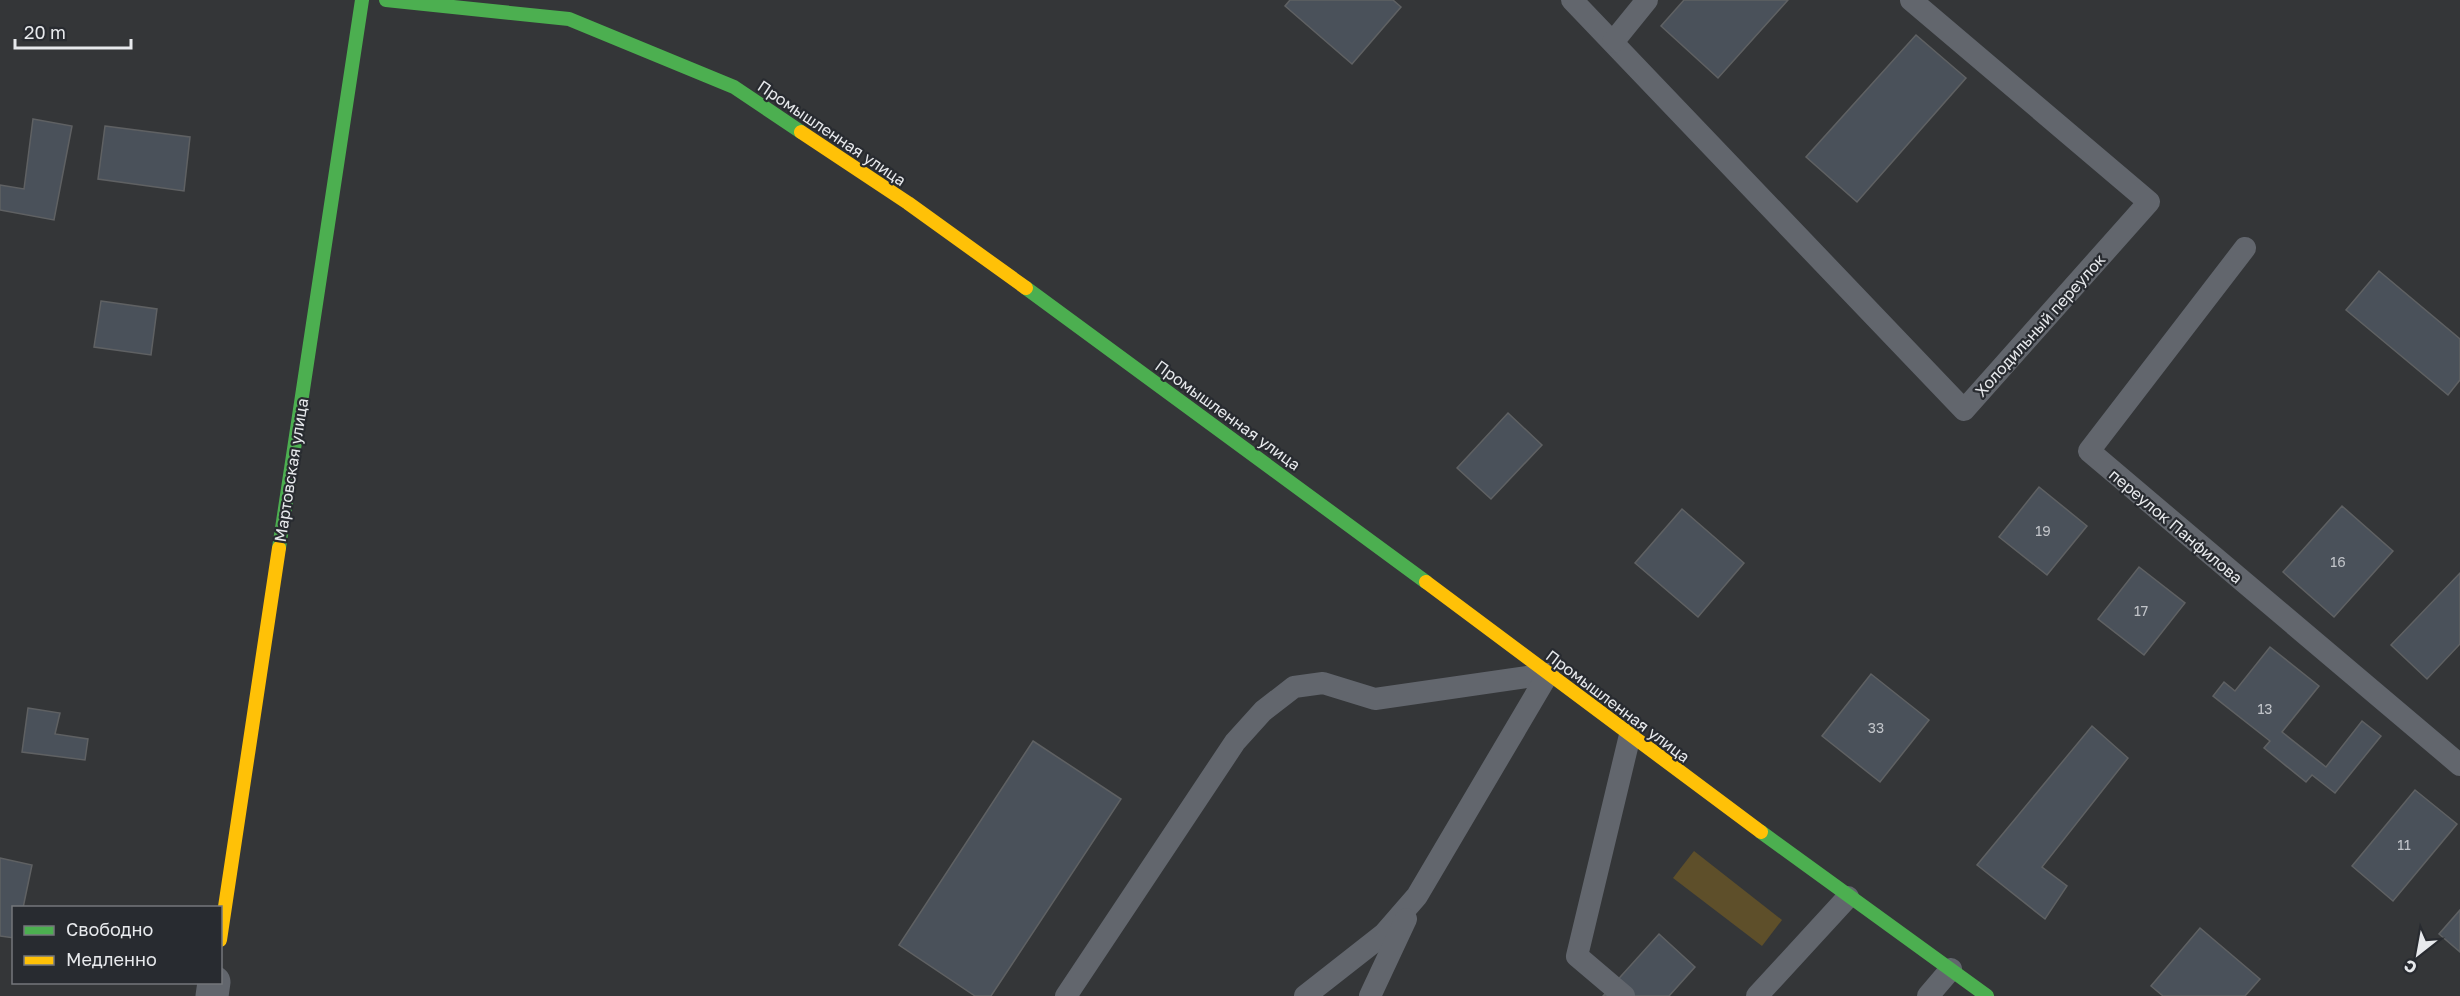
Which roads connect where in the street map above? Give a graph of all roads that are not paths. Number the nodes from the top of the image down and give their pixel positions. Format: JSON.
{"nodes":[{"id":1,"x":362,"y":0,"type":"edge"},
{"id":2,"x":386,"y":0,"type":"edge"},
{"id":3,"x":1572,"y":0,"type":"edge"},
{"id":4,"x":1647,"y":0,"type":"edge"},
{"id":5,"x":1911,"y":0,"type":"edge"},
{"id":6,"x":571,"y":9,"type":"edge"},
{"id":7,"x":1613,"y":42,"type":"junction"},
{"id":8,"x":2245,"y":249,"type":"dead end"},
{"id":9,"x":1548,"y":675,"type":"junction"},
{"id":10,"x":1630,"y":735,"type":"junction"},
{"id":11,"x":2460,"y":765,"type":"edge"},
{"id":12,"x":1417,"y":896,"type":"junction"},
{"id":13,"x":1848,"y":897,"type":"junction"},
{"id":14,"x":222,"y":927,"type":"edge"},
{"id":15,"x":1951,"y":969,"type":"junction"},
{"id":16,"x":1066,"y":996,"type":"edge"},
{"id":17,"x":1305,"y":996,"type":"edge"},
{"id":18,"x":1370,"y":996,"type":"edge"},
{"id":19,"x":1624,"y":996,"type":"edge"},
{"id":20,"x":1757,"y":996,"type":"edge"},
{"id":21,"x":1928,"y":996,"type":"edge"},
{"id":22,"x":1987,"y":996,"type":"edge"}],
"edges":[{"from":1,"to":14,"type":"street","name":"Мартовская улица"},
{"from":2,"to":6,"type":"street","name":"Промышленная улица"},
{"from":3,"to":7,"type":"lane","name":"Холодильный переулок"},
{"from":4,"to":7,"type":"lane"},
{"from":5,"to":7,"type":"lane","name":"Холодильный переулок"},
{"from":6,"to":9,"type":"street","name":"Промышленная улица"},
{"from":8,"to":11,"type":"lane","name":"переулок Панфилова"},
{"from":9,"to":10,"type":"street","name":"Промышленная улица"},
{"from":9,"to":12,"type":"lane"},
{"from":9,"to":16,"type":"lane"},
{"from":10,"to":13,"type":"street","name":"Промышленная улица"},
{"from":10,"to":19,"type":"lane"},
{"from":12,"to":17,"type":"lane"},
{"from":12,"to":18,"type":"lane"},
{"from":13,"to":15,"type":"street","name":"Промышленная улица"},
{"from":13,"to":20,"type":"lane"},
{"from":15,"to":21,"type":"lane"},
{"from":15,"to":22,"type":"street","name":"Промышленная улица"}]}
